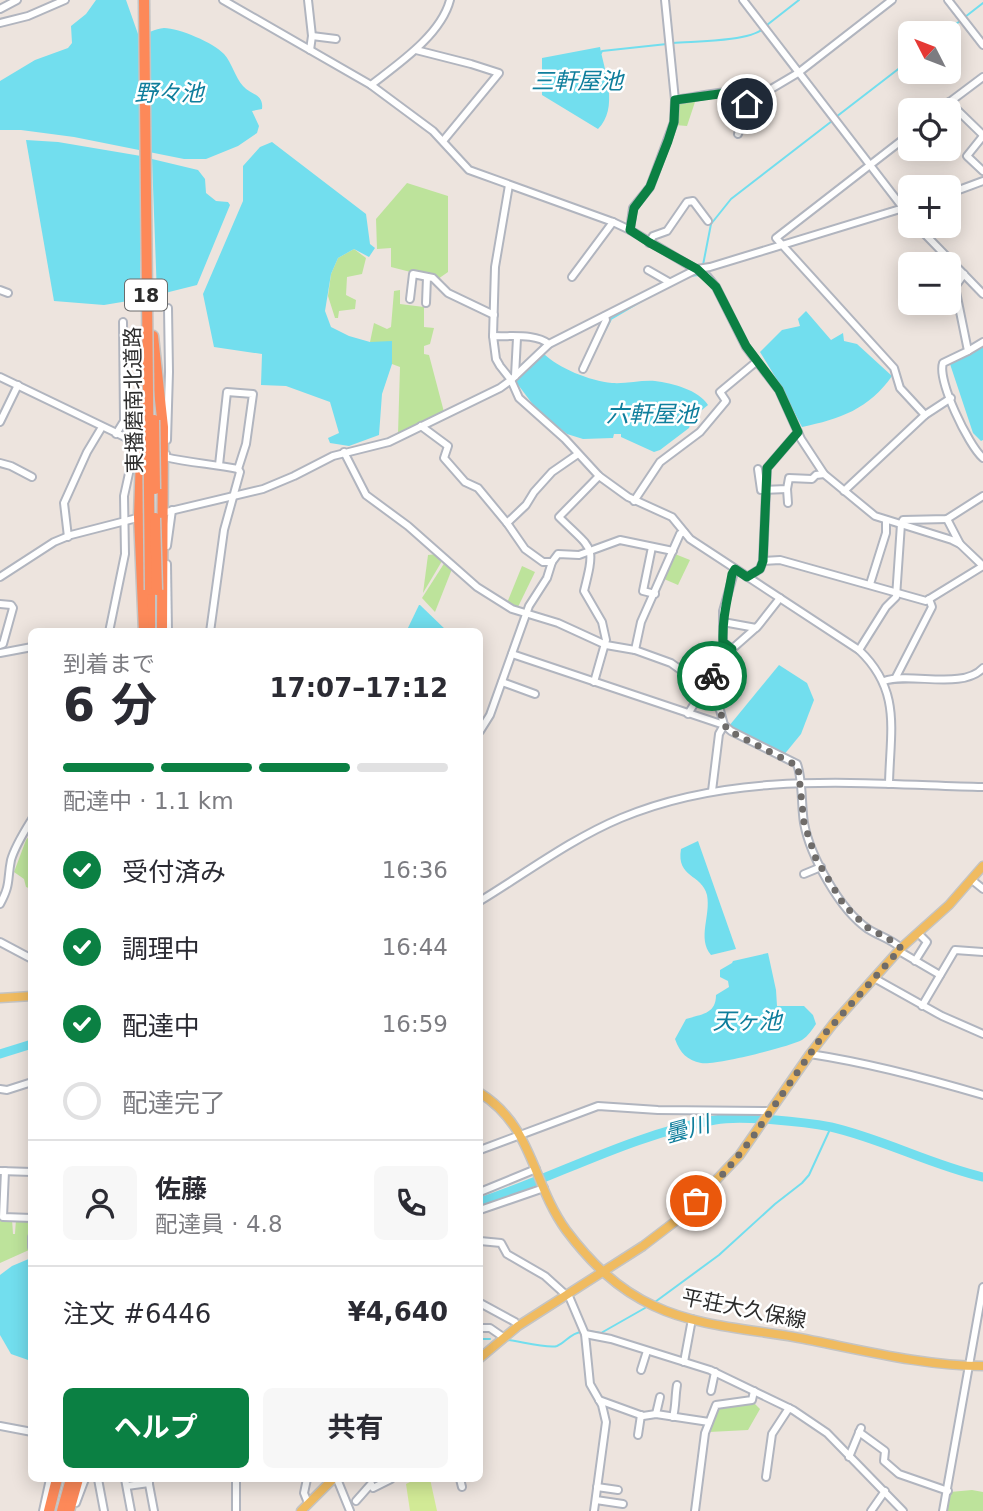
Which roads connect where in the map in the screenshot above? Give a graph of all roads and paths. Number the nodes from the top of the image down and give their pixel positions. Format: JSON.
{"nodes":[{"id":1,"x":17,"y":0,"type":"edge"},
{"id":2,"x":65,"y":0,"type":"edge"},
{"id":3,"x":146,"y":0,"type":"edge"},
{"id":4,"x":223,"y":0,"type":"edge"},
{"id":5,"x":308,"y":0,"type":"edge"},
{"id":6,"x":450,"y":0,"type":"edge"},
{"id":7,"x":665,"y":0,"type":"edge"},
{"id":8,"x":743,"y":0,"type":"edge"},
{"id":9,"x":892,"y":0,"type":"edge"},
{"id":10,"x":948,"y":0,"type":"edge"},
{"id":11,"x":0,"y":8,"type":"edge"},
{"id":12,"x":0,"y":23,"type":"edge"},
{"id":13,"x":313,"y":36,"type":"junction"},
{"id":14,"x":335,"y":39,"type":"dead end"},
{"id":15,"x":983,"y":45,"type":"edge"},
{"id":16,"x":310,"y":50,"type":"junction"},
{"id":17,"x":416,"y":50,"type":"junction"},
{"id":18,"x":798,"y":73,"type":"junction"},
{"id":19,"x":983,"y":77,"type":"edge"},
{"id":20,"x":371,"y":85,"type":"junction"},
{"id":21,"x":741,"y":91,"type":"junction"},
{"id":22,"x":954,"y":98,"type":"edge"},
{"id":23,"x":675,"y":100,"type":"junction"},
{"id":24,"x":961,"y":114,"type":"edge"},
{"id":25,"x":738,"y":134,"type":"dead end"},
{"id":26,"x":983,"y":136,"type":"edge"},
{"id":27,"x":443,"y":141,"type":"junction"},
{"id":28,"x":898,"y":143,"type":"edge"},
{"id":29,"x":870,"y":164,"type":"junction"},
{"id":30,"x":983,"y":171,"type":"edge"},
{"id":31,"x":983,"y":181,"type":"edge"},
{"id":32,"x":509,"y":185,"type":"junction"},
{"id":33,"x":961,"y":189,"type":"edge"},
{"id":34,"x":898,"y":197,"type":"edge"},
{"id":35,"x":898,"y":210,"type":"edge"},
{"id":36,"x":708,"y":221,"type":"dead end"},
{"id":37,"x":613,"y":222,"type":"junction"},
{"id":38,"x":630,"y":230,"type":"junction"},
{"id":39,"x":929,"y":238,"type":"edge"},
{"id":40,"x":649,"y":243,"type":"junction"},
{"id":41,"x":781,"y":245,"type":"junction"},
{"id":42,"x":697,"y":269,"type":"junction"},
{"id":43,"x":648,"y":270,"type":"dead end"},
{"id":44,"x":964,"y":274,"type":"junction"},
{"id":45,"x":572,"y":276,"type":"dead end"},
{"id":46,"x":427,"y":277,"type":"junction"},
{"id":47,"x":669,"y":282,"type":"junction"},
{"id":48,"x":0,"y":290,"type":"edge"},
{"id":49,"x":8,"y":293,"type":"dead end"},
{"id":50,"x":983,"y":294,"type":"edge"},
{"id":51,"x":411,"y":299,"type":"dead end"},
{"id":52,"x":426,"y":303,"type":"dead end"},
{"id":53,"x":168,"y":308,"type":"dead end"},
{"id":54,"x":494,"y":315,"type":"junction"},
{"id":55,"x":605,"y":316,"type":"junction"},
{"id":56,"x":121,"y":325,"type":"dead end"},
{"id":57,"x":493,"y":336,"type":"junction"},
{"id":58,"x":149,"y":337,"type":"junction"},
{"id":59,"x":517,"y":338,"type":"junction"},
{"id":60,"x":983,"y":342,"type":"edge"},
{"id":61,"x":549,"y":344,"type":"junction"},
{"id":62,"x":968,"y":351,"type":"junction"},
{"id":63,"x":756,"y":362,"type":"junction"},
{"id":64,"x":583,"y":369,"type":"dead end"},
{"id":65,"x":0,"y":377,"type":"edge"},
{"id":66,"x":513,"y":378,"type":"junction"},
{"id":67,"x":18,"y":385,"type":"junction"},
{"id":68,"x":951,"y":398,"type":"junction"},
{"id":69,"x":925,"y":415,"type":"junction"},
{"id":70,"x":0,"y":422,"type":"edge"},
{"id":71,"x":134,"y":426,"type":"dead end"},
{"id":72,"x":421,"y":426,"type":"junction"},
{"id":73,"x":102,"y":427,"type":"junction"},
{"id":74,"x":798,"y":432,"type":"junction"},
{"id":75,"x":116,"y":434,"type":"junction"},
{"id":76,"x":126,"y":438,"type":"junction"},
{"id":77,"x":344,"y":452,"type":"junction"},
{"id":78,"x":578,"y":454,"type":"junction"},
{"id":79,"x":983,"y":458,"type":"edge"},
{"id":80,"x":0,"y":463,"type":"edge"},
{"id":81,"x":219,"y":465,"type":"junction"},
{"id":82,"x":758,"y":469,"type":"dead end"},
{"id":83,"x":239,"y":470,"type":"junction"},
{"id":84,"x":824,"y":474,"type":"junction"},
{"id":85,"x":599,"y":476,"type":"junction"},
{"id":86,"x":32,"y":477,"type":"dead end"},
{"id":87,"x":787,"y":489,"type":"junction"},
{"id":88,"x":765,"y":490,"type":"junction"},
{"id":89,"x":844,"y":491,"type":"junction"},
{"id":90,"x":233,"y":496,"type":"junction"},
{"id":91,"x":983,"y":496,"type":"edge"},
{"id":92,"x":634,"y":500,"type":"junction"},
{"id":93,"x":788,"y":503,"type":"dead end"},
{"id":94,"x":168,"y":511,"type":"junction"},
{"id":95,"x":139,"y":517,"type":"junction"},
{"id":96,"x":947,"y":519,"type":"junction"},
{"id":97,"x":886,"y":520,"type":"junction"},
{"id":98,"x":124,"y":521,"type":"junction"},
{"id":99,"x":507,"y":523,"type":"junction"},
{"id":100,"x":901,"y":524,"type":"junction"},
{"id":101,"x":684,"y":532,"type":"junction"},
{"id":102,"x":68,"y":537,"type":"junction"},
{"id":103,"x":960,"y":544,"type":"junction"},
{"id":104,"x":141,"y":547,"type":"junction"},
{"id":105,"x":652,"y":547,"type":"junction"},
{"id":106,"x":673,"y":551,"type":"junction"},
{"id":107,"x":591,"y":552,"type":"junction"},
{"id":108,"x":125,"y":554,"type":"junction"},
{"id":109,"x":763,"y":561,"type":"junction"},
{"id":110,"x":552,"y":562,"type":"junction"},
{"id":111,"x":983,"y":566,"type":"edge"},
{"id":112,"x":735,"y":569,"type":"junction"},
{"id":113,"x":0,"y":577,"type":"edge"},
{"id":114,"x":747,"y":577,"type":"junction"},
{"id":115,"x":870,"y":584,"type":"junction"},
{"id":116,"x":153,"y":590,"type":"junction"},
{"id":117,"x":897,"y":593,"type":"junction"},
{"id":118,"x":655,"y":594,"type":"junction"},
{"id":119,"x":780,"y":598,"type":"junction"},
{"id":120,"x":929,"y":600,"type":"junction"},
{"id":121,"x":1,"y":606,"type":"edge"},
{"id":122,"x":527,"y":614,"type":"junction"},
{"id":123,"x":723,"y":622,"type":"junction"},
{"id":124,"x":110,"y":628,"type":"edge"},
{"id":125,"x":144,"y":628,"type":"edge"},
{"id":126,"x":150,"y":628,"type":"edge"},
{"id":127,"x":159,"y":628,"type":"edge"},
{"id":128,"x":160,"y":628,"type":"edge"},
{"id":129,"x":168,"y":628,"type":"edge"},
{"id":130,"x":211,"y":628,"type":"edge"},
{"id":131,"x":756,"y":628,"type":"junction"},
{"id":132,"x":0,"y":645,"type":"edge"},
{"id":133,"x":606,"y":645,"type":"junction"},
{"id":134,"x":28,"y":648,"type":"edge"},
{"id":135,"x":732,"y":649,"type":"junction"},
{"id":136,"x":635,"y":650,"type":"junction"},
{"id":137,"x":859,"y":650,"type":"junction"},
{"id":138,"x":0,"y":653,"type":"edge"},
{"id":139,"x":512,"y":654,"type":"junction"},
{"id":140,"x":983,"y":668,"type":"edge"},
{"id":141,"x":897,"y":677,"type":"junction"},
{"id":142,"x":884,"y":681,"type":"junction"},
{"id":143,"x":502,"y":682,"type":"junction"},
{"id":144,"x":594,"y":682,"type":"junction"},
{"id":145,"x":703,"y":690,"type":"junction"},
{"id":146,"x":535,"y":694,"type":"dead end"},
{"id":147,"x":688,"y":714,"type":"junction"},
{"id":148,"x":724,"y":725,"type":"junction"},
{"id":149,"x":483,"y":726,"type":"edge"},
{"id":150,"x":799,"y":783,"type":"junction"},
{"id":151,"x":889,"y":784,"type":"junction"},
{"id":152,"x":983,"y":787,"type":"edge"},
{"id":153,"x":712,"y":791,"type":"junction"},
{"id":154,"x":28,"y":830,"type":"edge"},
{"id":155,"x":983,"y":866,"type":"edge"},
{"id":156,"x":821,"y":867,"type":"junction"},
{"id":157,"x":804,"y":874,"type":"dead end"},
{"id":158,"x":972,"y":880,"type":"junction"},
{"id":159,"x":983,"y":889,"type":"edge"},
{"id":160,"x":483,"y":899,"type":"edge"},
{"id":161,"x":0,"y":904,"type":"edge"},
{"id":162,"x":918,"y":933,"type":"junction"},
{"id":163,"x":0,"y":942,"type":"edge"},
{"id":164,"x":900,"y":950,"type":"junction"},
{"id":165,"x":983,"y":952,"type":"edge"},
{"id":166,"x":28,"y":957,"type":"edge"},
{"id":167,"x":915,"y":961,"type":"junction"},
{"id":168,"x":940,"y":975,"type":"junction"},
{"id":169,"x":874,"y":978,"type":"junction"},
{"id":170,"x":28,"y":996,"type":"edge"},
{"id":171,"x":0,"y":998,"type":"edge"},
{"id":172,"x":922,"y":1006,"type":"junction"},
{"id":173,"x":983,"y":1034,"type":"edge"},
{"id":174,"x":810,"y":1054,"type":"junction"},
{"id":175,"x":28,"y":1084,"type":"edge"},
{"id":176,"x":0,"y":1089,"type":"edge"},
{"id":177,"x":483,"y":1095,"type":"edge"},
{"id":178,"x":983,"y":1095,"type":"edge"},
{"id":179,"x":770,"y":1111,"type":"junction"},
{"id":180,"x":521,"y":1135,"type":"junction"},
{"id":181,"x":483,"y":1149,"type":"edge"},
{"id":182,"x":536,"y":1170,"type":"junction"},
{"id":183,"x":2,"y":1171,"type":"edge"},
{"id":184,"x":28,"y":1172,"type":"edge"},
{"id":185,"x":543,"y":1187,"type":"junction"},
{"id":186,"x":483,"y":1191,"type":"edge"},
{"id":187,"x":483,"y":1209,"type":"edge"},
{"id":188,"x":28,"y":1218,"type":"edge"},
{"id":189,"x":483,"y":1241,"type":"edge"},
{"id":190,"x":602,"y":1272,"type":"junction"},
{"id":191,"x":983,"y":1287,"type":"edge"},
{"id":192,"x":567,"y":1294,"type":"junction"},
{"id":193,"x":483,"y":1305,"type":"edge"},
{"id":194,"x":692,"y":1320,"type":"junction"},
{"id":195,"x":518,"y":1325,"type":"junction"},
{"id":196,"x":483,"y":1328,"type":"edge"},
{"id":197,"x":586,"y":1334,"type":"junction"},
{"id":198,"x":503,"y":1337,"type":"junction"},
{"id":199,"x":647,"y":1351,"type":"junction"},
{"id":200,"x":483,"y":1355,"type":"edge"},
{"id":201,"x":684,"y":1362,"type":"junction"},
{"id":202,"x":969,"y":1366,"type":"junction"},
{"id":203,"x":983,"y":1366,"type":"edge"},
{"id":204,"x":641,"y":1370,"type":"dead end"},
{"id":205,"x":715,"y":1372,"type":"junction"},
{"id":206,"x":677,"y":1385,"type":"dead end"},
{"id":207,"x":711,"y":1391,"type":"dead end"},
{"id":208,"x":754,"y":1391,"type":"junction"},
{"id":209,"x":660,"y":1396,"type":"dead end"},
{"id":210,"x":599,"y":1400,"type":"junction"},
{"id":211,"x":789,"y":1408,"type":"junction"},
{"id":212,"x":656,"y":1414,"type":"junction"},
{"id":213,"x":641,"y":1415,"type":"junction"},
{"id":214,"x":673,"y":1417,"type":"junction"},
{"id":215,"x":709,"y":1422,"type":"junction"},
{"id":216,"x":0,"y":1426,"type":"edge"},
{"id":217,"x":28,"y":1431,"type":"edge"},
{"id":218,"x":638,"y":1435,"type":"dead end"},
{"id":219,"x":0,"y":1436,"type":"edge"},
{"id":220,"x":849,"y":1457,"type":"junction"},
{"id":221,"x":766,"y":1476,"type":"dead end"},
{"id":222,"x":49,"y":1482,"type":"edge"},
{"id":223,"x":56,"y":1482,"type":"edge"},
{"id":224,"x":64,"y":1482,"type":"edge"},
{"id":225,"x":70,"y":1482,"type":"edge"},
{"id":226,"x":77,"y":1482,"type":"edge"},
{"id":227,"x":84,"y":1482,"type":"edge"},
{"id":228,"x":99,"y":1482,"type":"edge"},
{"id":229,"x":148,"y":1482,"type":"edge"},
{"id":230,"x":236,"y":1482,"type":"edge"},
{"id":231,"x":305,"y":1482,"type":"edge"},
{"id":232,"x":332,"y":1482,"type":"edge"},
{"id":233,"x":336,"y":1482,"type":"edge"},
{"id":234,"x":461,"y":1482,"type":"edge"},
{"id":235,"x":126,"y":1483,"type":"edge"},
{"id":236,"x":372,"y":1486,"type":"edge"},
{"id":237,"x":462,"y":1487,"type":"dead end"},
{"id":238,"x":597,"y":1487,"type":"junction"},
{"id":239,"x":618,"y":1490,"type":"dead end"},
{"id":240,"x":885,"y":1491,"type":"junction"},
{"id":241,"x":948,"y":1492,"type":"junction"},
{"id":242,"x":596,"y":1500,"type":"junction"},
{"id":243,"x":356,"y":1501,"type":"dead end"},
{"id":244,"x":308,"y":1503,"type":"junction"},
{"id":245,"x":622,"y":1504,"type":"dead end"},
{"id":246,"x":43,"y":1511,"type":"edge"},
{"id":247,"x":49,"y":1511,"type":"edge"},
{"id":248,"x":56,"y":1511,"type":"edge"},
{"id":249,"x":62,"y":1511,"type":"edge"},
{"id":250,"x":71,"y":1511,"type":"edge"},
{"id":251,"x":104,"y":1511,"type":"edge"},
{"id":252,"x":131,"y":1511,"type":"edge"},
{"id":253,"x":154,"y":1511,"type":"edge"},
{"id":254,"x":236,"y":1511,"type":"edge"},
{"id":255,"x":301,"y":1511,"type":"edge"},
{"id":256,"x":350,"y":1511,"type":"edge"},
{"id":257,"x":594,"y":1511,"type":"edge"},
{"id":258,"x":695,"y":1511,"type":"edge"},
{"id":259,"x":871,"y":1511,"type":"edge"},
{"id":260,"x":903,"y":1511,"type":"edge"},
{"id":261,"x":943,"y":1511,"type":"edge"}],
"edges":[{"from":1,"to":11,"type":"street"},
{"from":2,"to":12,"type":"street"},
{"from":3,"to":58,"type":"highway","name":"東播磨南北道路","number":"18","bridge":true},
{"from":4,"to":16,"type":"street"},
{"from":5,"to":13,"type":"street"},
{"from":6,"to":17,"type":"street"},
{"from":7,"to":23,"type":"street"},
{"from":8,"to":18,"type":"street"},
{"from":9,"to":18,"type":"street"},
{"from":10,"to":15,"type":"street"},
{"from":13,"to":14,"type":"street"},
{"from":13,"to":16,"type":"street"},
{"from":16,"to":20,"type":"street"},
{"from":17,"to":20,"type":"street"},
{"from":17,"to":27,"type":"street"},
{"from":18,"to":21,"type":"street"},
{"from":18,"to":29,"type":"street"},
{"from":19,"to":22,"type":"street"},
{"from":20,"to":27,"type":"street"},
{"from":21,"to":23,"type":"street"},
{"from":21,"to":25,"type":"street"},
{"from":23,"to":38,"type":"street"},
{"from":24,"to":26,"type":"street"},
{"from":26,"to":30,"type":"street"},
{"from":27,"to":32,"type":"street"},
{"from":28,"to":29,"type":"street"},
{"from":29,"to":34,"type":"street"},
{"from":29,"to":41,"type":"street"},
{"from":31,"to":33,"type":"street"},
{"from":32,"to":37,"type":"street"},
{"from":32,"to":54,"type":"street"},
{"from":35,"to":41,"type":"street"},
{"from":36,"to":40,"type":"street"},
{"from":37,"to":38,"type":"street"},
{"from":37,"to":45,"type":"street"},
{"from":38,"to":40,"type":"street"},
{"from":39,"to":44,"type":"street"},
{"from":40,"to":42,"type":"street"},
{"from":41,"to":42,"type":"street"},
{"from":41,"to":69,"type":"street"},
{"from":42,"to":47,"type":"street"},
{"from":42,"to":63,"type":"street"},
{"from":43,"to":47,"type":"street"},
{"from":44,"to":50,"type":"street"},
{"from":44,"to":62,"type":"street"},
{"from":46,"to":51,"type":"street"},
{"from":46,"to":52,"type":"street"},
{"from":46,"to":54,"type":"street"},
{"from":47,"to":55,"type":"street"},
{"from":48,"to":49,"type":"street"},
{"from":53,"to":81,"type":"street"},
{"from":54,"to":57,"type":"street"},
{"from":55,"to":61,"type":"street"},
{"from":55,"to":64,"type":"street"},
{"from":56,"to":75,"type":"street"},
{"from":57,"to":59,"type":"street"},
{"from":57,"to":66,"type":"street"},
{"from":58,"to":94,"type":"highway","number":"18"},
{"from":58,"to":95,"type":"highway","number":"18","bridge":true},
{"from":58,"to":116,"type":"highway","name":"東播磨南北道路","number":"18","bridge":true},
{"from":59,"to":61,"type":"street"},
{"from":59,"to":66,"type":"street"},
{"from":60,"to":62,"type":"street"},
{"from":61,"to":66,"type":"street"},
{"from":62,"to":68,"type":"street"},
{"from":63,"to":74,"type":"street"},
{"from":63,"to":92,"type":"street"},
{"from":65,"to":67,"type":"street"},
{"from":66,"to":72,"type":"street"},
{"from":66,"to":78,"type":"street"},
{"from":67,"to":70,"type":"street"},
{"from":67,"to":73,"type":"street"},
{"from":68,"to":69,"type":"street"},
{"from":68,"to":79,"type":"street"},
{"from":69,"to":89,"type":"street"},
{"from":71,"to":76,"type":"street"},
{"from":72,"to":77,"type":"street"},
{"from":72,"to":99,"type":"street"},
{"from":73,"to":75,"type":"street"},
{"from":73,"to":102,"type":"street"},
{"from":74,"to":84,"type":"street"},
{"from":74,"to":88,"type":"street"},
{"from":75,"to":76,"type":"street"},
{"from":76,"to":98,"type":"street"},
{"from":77,"to":90,"type":"street"},
{"from":77,"to":122,"type":"street"},
{"from":78,"to":85,"type":"street"},
{"from":78,"to":99,"type":"street"},
{"from":80,"to":86,"type":"street"},
{"from":81,"to":83,"type":"street"},
{"from":81,"to":83,"type":"street"},
{"from":82,"to":88,"type":"street"},
{"from":83,"to":90,"type":"street"},
{"from":84,"to":87,"type":"street"},
{"from":84,"to":89,"type":"street"},
{"from":85,"to":92,"type":"street"},
{"from":85,"to":107,"type":"street"},
{"from":87,"to":88,"type":"street"},
{"from":87,"to":93,"type":"street"},
{"from":88,"to":109,"type":"street"},
{"from":89,"to":97,"type":"street"},
{"from":90,"to":94,"type":"street"},
{"from":90,"to":130,"type":"street"},
{"from":91,"to":96,"type":"street"},
{"from":92,"to":101,"type":"street"},
{"from":94,"to":95,"type":"street"},
{"from":94,"to":128,"type":"highway","number":"18"},
{"from":94,"to":129,"type":"street"},
{"from":95,"to":98,"type":"street"},
{"from":95,"to":104,"type":"highway","number":"18"},
{"from":96,"to":100,"type":"street"},
{"from":96,"to":103,"type":"street"},
{"from":97,"to":100,"type":"street"},
{"from":97,"to":115,"type":"street"},
{"from":98,"to":102,"type":"street"},
{"from":98,"to":108,"type":"street"},
{"from":99,"to":110,"type":"street"},
{"from":100,"to":103,"type":"street"},
{"from":100,"to":117,"type":"street"},
{"from":101,"to":106,"type":"street"},
{"from":101,"to":112,"type":"street"},
{"from":102,"to":113,"type":"street"},
{"from":103,"to":111,"type":"street"},
{"from":104,"to":108,"type":"street"},
{"from":104,"to":125,"type":"highway","number":"18"},
{"from":105,"to":106,"type":"street"},
{"from":105,"to":107,"type":"street"},
{"from":105,"to":118,"type":"street"},
{"from":106,"to":118,"type":"street"},
{"from":107,"to":110,"type":"street"},
{"from":107,"to":133,"type":"street"},
{"from":108,"to":124,"type":"street"},
{"from":109,"to":114,"type":"street"},
{"from":109,"to":115,"type":"street"},
{"from":110,"to":122,"type":"street"},
{"from":111,"to":120,"type":"street"},
{"from":112,"to":114,"type":"street"},
{"from":112,"to":123,"type":"street"},
{"from":114,"to":119,"type":"street"},
{"from":115,"to":117,"type":"street"},
{"from":116,"to":126,"type":"highway","name":"東播磨南北道路","number":"18"},
{"from":116,"to":127,"type":"highway","name":"東播磨南北道路","number":"18"},
{"from":117,"to":120,"type":"street"},
{"from":117,"to":137,"type":"street"},
{"from":118,"to":136,"type":"street"},
{"from":119,"to":131,"type":"street"},
{"from":119,"to":137,"type":"street"},
{"from":120,"to":141,"type":"street"},
{"from":121,"to":132,"type":"street"},
{"from":122,"to":133,"type":"street"},
{"from":122,"to":139,"type":"street"},
{"from":123,"to":131,"type":"street"},
{"from":123,"to":135,"type":"street"},
{"from":131,"to":135,"type":"street"},
{"from":133,"to":136,"type":"street"},
{"from":133,"to":144,"type":"street"},
{"from":134,"to":138,"type":"street"},
{"from":135,"to":145,"type":"street"},
{"from":136,"to":145,"type":"street"},
{"from":137,"to":142,"type":"street"},
{"from":139,"to":143,"type":"street"},
{"from":139,"to":144,"type":"street"},
{"from":140,"to":141,"type":"street"},
{"from":141,"to":142,"type":"street"},
{"from":142,"to":151,"type":"street"},
{"from":143,"to":146,"type":"street"},
{"from":143,"to":149,"type":"street"},
{"from":144,"to":147,"type":"street"},
{"from":145,"to":147,"type":"street"},
{"from":145,"to":148,"type":"street"},
{"from":147,"to":148,"type":"street"},
{"from":148,"to":150,"type":"street"},
{"from":148,"to":153,"type":"street"},
{"from":150,"to":151,"type":"street"},
{"from":150,"to":153,"type":"street"},
{"from":150,"to":156,"type":"street"},
{"from":151,"to":152,"type":"street"},
{"from":153,"to":160,"type":"street"},
{"from":154,"to":161,"type":"street"},
{"from":155,"to":158,"type":"main road"},
{"from":156,"to":157,"type":"street"},
{"from":156,"to":164,"type":"street"},
{"from":158,"to":159,"type":"street"},
{"from":158,"to":162,"type":"main road"},
{"from":162,"to":164,"type":"main road"},
{"from":162,"to":167,"type":"street"},
{"from":163,"to":166,"type":"street"},
{"from":164,"to":167,"type":"street"},
{"from":164,"to":169,"type":"main road"},
{"from":165,"to":168,"type":"street"},
{"from":167,"to":168,"type":"street"},
{"from":168,"to":172,"type":"street"},
{"from":169,"to":172,"type":"street"},
{"from":169,"to":174,"type":"main road"},
{"from":170,"to":171,"type":"main road"},
{"from":172,"to":173,"type":"street"},
{"from":174,"to":178,"type":"street"},
{"from":174,"to":179,"type":"main road"},
{"from":175,"to":176,"type":"street"},
{"from":177,"to":180,"type":"main road","name":"平荘大久保線"},
{"from":179,"to":180,"type":"street"},
{"from":179,"to":190,"type":"main road"},
{"from":180,"to":181,"type":"street"},
{"from":180,"to":182,"type":"main road","name":"平荘大久保線"},
{"from":182,"to":185,"type":"main road","name":"平荘大久保線"},
{"from":182,"to":186,"type":"street"},
{"from":183,"to":184,"type":"street"},
{"from":183,"to":188,"type":"street"},
{"from":185,"to":187,"type":"street"},
{"from":185,"to":190,"type":"main road","name":"平荘大久保線"},
{"from":189,"to":192,"type":"street"},
{"from":190,"to":192,"type":"main road"},
{"from":190,"to":194,"type":"main road","name":"平荘大久保線"},
{"from":191,"to":202,"type":"street"},
{"from":192,"to":195,"type":"main road"},
{"from":192,"to":197,"type":"street"},
{"from":193,"to":195,"type":"street"},
{"from":194,"to":201,"type":"street"},
{"from":194,"to":202,"type":"main road","name":"平荘大久保線"},
{"from":195,"to":198,"type":"main road"},
{"from":196,"to":198,"type":"street"},
{"from":197,"to":199,"type":"street"},
{"from":197,"to":210,"type":"street"},
{"from":198,"to":200,"type":"main road"},
{"from":199,"to":201,"type":"street"},
{"from":199,"to":204,"type":"street"},
{"from":201,"to":205,"type":"street"},
{"from":202,"to":203,"type":"main road","name":"平荘大久保線"},
{"from":202,"to":241,"type":"street"},
{"from":205,"to":207,"type":"street"},
{"from":205,"to":208,"type":"street"},
{"from":206,"to":214,"type":"street"},
{"from":208,"to":211,"type":"street"},
{"from":208,"to":215,"type":"street"},
{"from":209,"to":212,"type":"street"},
{"from":210,"to":213,"type":"street"},
{"from":210,"to":238,"type":"street"},
{"from":211,"to":220,"type":"street"},
{"from":211,"to":221,"type":"street"},
{"from":212,"to":213,"type":"street"},
{"from":212,"to":214,"type":"street"},
{"from":213,"to":218,"type":"street"},
{"from":214,"to":215,"type":"street"},
{"from":215,"to":258,"type":"street"},
{"from":216,"to":217,"type":"street"},
{"from":216,"to":219,"type":"street"},
{"from":220,"to":240,"type":"street"},
{"from":220,"to":241,"type":"street"},
{"from":222,"to":246,"type":"street"},
{"from":223,"to":247,"type":"highway"},
{"from":224,"to":248,"type":"highway"},
{"from":225,"to":249,"type":"highway"},
{"from":226,"to":250,"type":"highway"},
{"from":227,"to":250,"type":"street"},
{"from":228,"to":251,"type":"street"},
{"from":229,"to":253,"type":"street"},
{"from":230,"to":254,"type":"street"},
{"from":231,"to":244,"type":"street"},
{"from":232,"to":244,"type":"main road"},
{"from":233,"to":256,"type":"street"},
{"from":234,"to":237,"type":"street"},
{"from":235,"to":252,"type":"street"},
{"from":236,"to":243,"type":"street"},
{"from":238,"to":239,"type":"street"},
{"from":238,"to":242,"type":"street"},
{"from":240,"to":259,"type":"street"},
{"from":240,"to":260,"type":"street"},
{"from":241,"to":261,"type":"street"},
{"from":242,"to":245,"type":"street"},
{"from":242,"to":257,"type":"street"},
{"from":244,"to":255,"type":"main road"}]}
